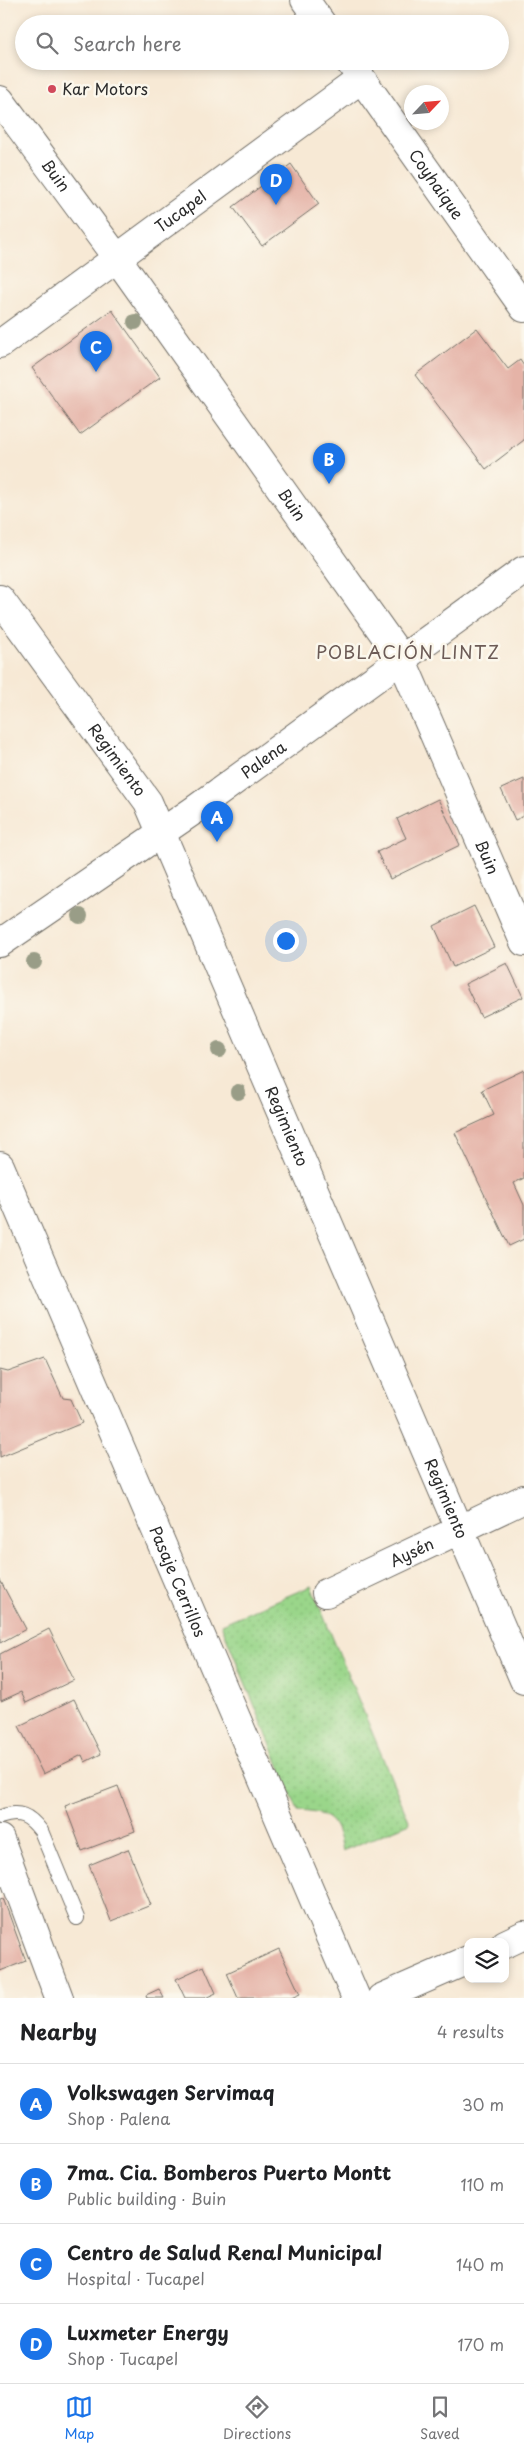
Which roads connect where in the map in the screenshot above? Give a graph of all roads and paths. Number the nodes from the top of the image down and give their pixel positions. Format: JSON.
{"nodes":[{"id":1,"x":305,"y":0,"type":"edge"},
{"id":2,"x":316,"y":15,"type":"edge"},
{"id":3,"x":355,"y":70,"type":"edge"},
{"id":4,"x":0,"y":100,"type":"edge"},
{"id":5,"x":117,"y":258,"type":"junction"},
{"id":6,"x":524,"y":308,"type":"edge"},
{"id":7,"x":0,"y":344,"type":"edge"},
{"id":8,"x":524,"y":570,"type":"edge"},
{"id":9,"x":0,"y":599,"type":"edge"},
{"id":10,"x":401,"y":658,"type":"junction"},
{"id":11,"x":160,"y":832,"type":"junction"},
{"id":12,"x":524,"y":942,"type":"edge"},
{"id":13,"x":0,"y":943,"type":"edge"},
{"id":14,"x":0,"y":1166,"type":"edge"},
{"id":15,"x":524,"y":1499,"type":"edge"},
{"id":16,"x":459,"y":1528,"type":"junction"},
{"id":17,"x":326,"y":1593,"type":"dead end"},
{"id":18,"x":524,"y":1680,"type":"edge"},
{"id":19,"x":0,"y":1816,"type":"edge"},
{"id":20,"x":0,"y":1839,"type":"edge"},
{"id":21,"x":77,"y":1918,"type":"dead end"},
{"id":22,"x":524,"y":1936,"type":"edge"},
{"id":23,"x":509,"y":1942,"type":"edge"},
{"id":24,"x":464,"y":1962,"type":"edge"},
{"id":25,"x":59,"y":1998,"type":"edge"},
{"id":26,"x":356,"y":1998,"type":"edge"},
{"id":27,"x":381,"y":1998,"type":"edge"}],
"edges":[{"from":1,"to":2,"type":"street"},
{"from":3,"to":5,"type":"street","name":"Tucapel"},
{"from":3,"to":6,"type":"street","name":"Coyhaique"},
{"from":4,"to":5,"type":"street","name":"Buin"},
{"from":5,"to":7,"type":"street","name":"Tucapel"},
{"from":5,"to":10,"type":"street","name":"Buin"},
{"from":8,"to":10,"type":"street","name":"Palena"},
{"from":9,"to":11,"type":"street","name":"Regimiento"},
{"from":10,"to":11,"type":"street","name":"Palena"},
{"from":10,"to":12,"type":"street","name":"Buin"},
{"from":11,"to":13,"type":"street","name":"Palena"},
{"from":11,"to":16,"type":"street","name":"Regimiento"},
{"from":14,"to":26,"type":"street","name":"Pasaje Cerrillos"},
{"from":15,"to":16,"type":"street","name":"Aysén"},
{"from":16,"to":17,"type":"street","name":"Aysén"},
{"from":16,"to":18,"type":"street","name":"Regimiento"},
{"from":19,"to":21,"type":"lane"},
{"from":20,"to":25,"type":"street"},
{"from":22,"to":23,"type":"street"},
{"from":24,"to":27,"type":"street"}]}
